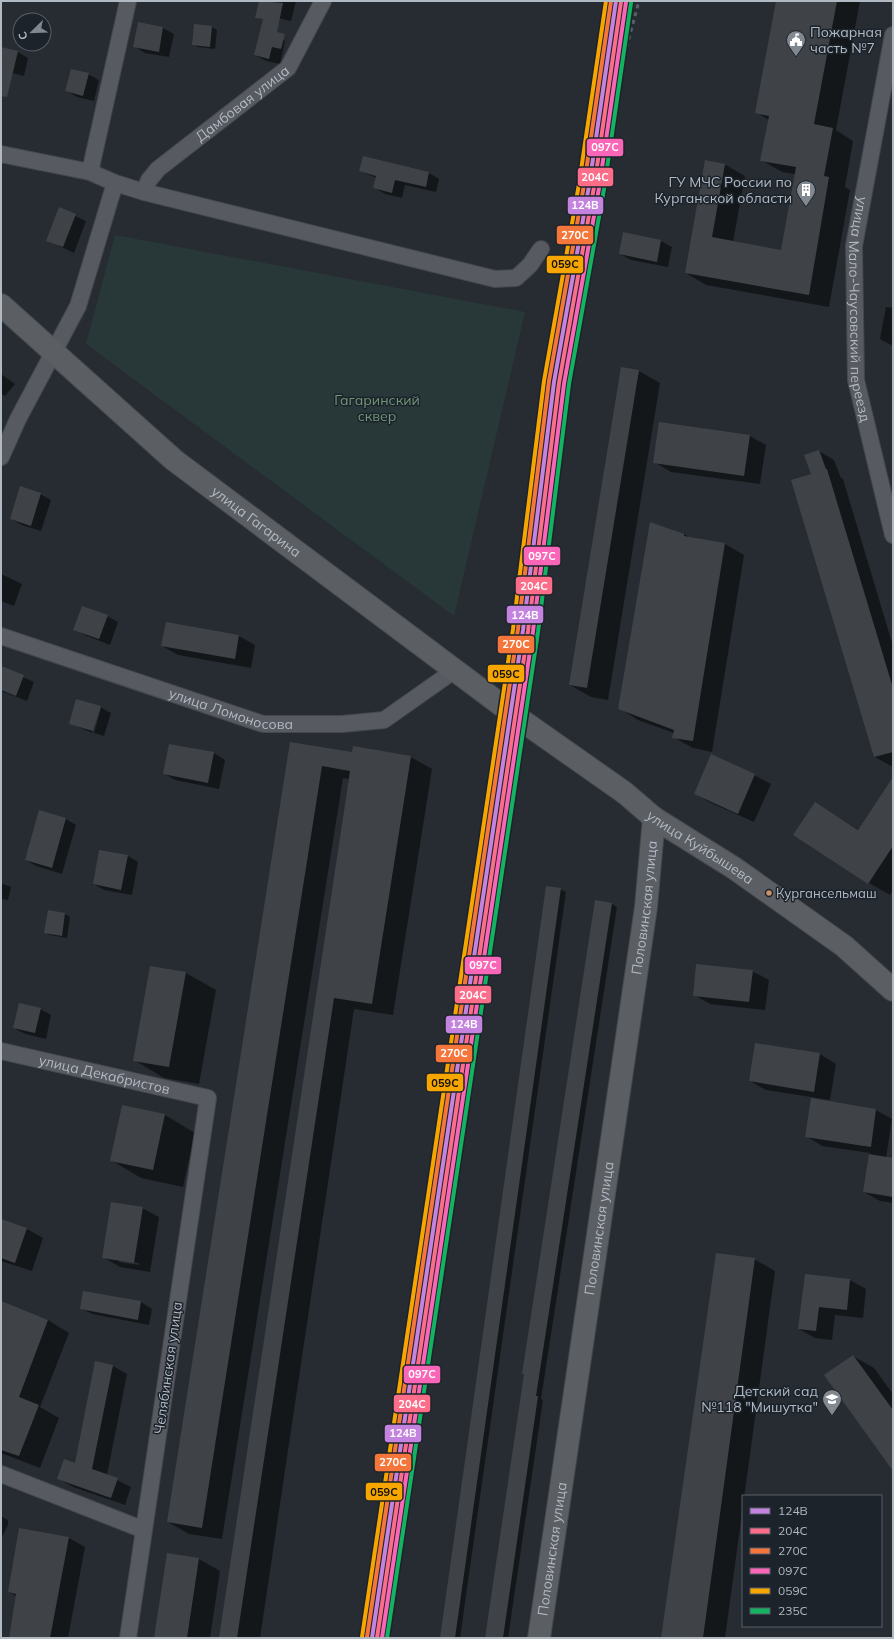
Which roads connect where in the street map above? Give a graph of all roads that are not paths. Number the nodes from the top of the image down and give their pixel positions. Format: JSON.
{"nodes":[{"id":1,"x":128,"y":1,"type":"edge"},
{"id":2,"x":322,"y":1,"type":"edge"},
{"id":3,"x":893,"y":35,"type":"edge"},
{"id":4,"x":1,"y":154,"type":"edge"},
{"id":5,"x":90,"y":172,"type":"junction"},
{"id":6,"x":115,"y":183,"type":"junction"},
{"id":7,"x":144,"y":192,"type":"junction"},
{"id":8,"x":541,"y":249,"type":"dead end"},
{"id":9,"x":1,"y":305,"type":"edge"},
{"id":10,"x":53,"y":353,"type":"junction"},
{"id":11,"x":1,"y":457,"type":"edge"},
{"id":12,"x":893,"y":535,"type":"edge"},
{"id":13,"x":1,"y":636,"type":"edge"},
{"id":14,"x":455,"y":670,"type":"junction"},
{"id":15,"x":524,"y":722,"type":"joint"},
{"id":16,"x":654,"y":818,"type":"junction"},
{"id":17,"x":893,"y":990,"type":"edge"},
{"id":18,"x":1,"y":1051,"type":"edge"},
{"id":19,"x":208,"y":1098,"type":"joint"},
{"id":20,"x":1,"y":1474,"type":"edge"},
{"id":21,"x":144,"y":1530,"type":"junction"},
{"id":22,"x":128,"y":1638,"type":"edge"},
{"id":23,"x":539,"y":1638,"type":"edge"}],
"edges":[{"from":1,"to":5,"type":"street"},
{"from":2,"to":7,"type":"street","name":"Дамбовая улица"},
{"from":3,"to":12,"type":"street","name":"улица Мало-Чаусовский переезд"},
{"from":4,"to":5,"type":"street"},
{"from":5,"to":6,"type":"street"},
{"from":6,"to":7,"type":"street"},
{"from":6,"to":10,"type":"street"},
{"from":7,"to":8,"type":"street"},
{"from":9,"to":10,"type":"main road","name":"улица Гагарина"},
{"from":10,"to":11,"type":"street"},
{"from":10,"to":14,"type":"main road","name":"улица Гагарина"},
{"from":13,"to":14,"type":"street","name":"улица Ломоносова"},
{"from":14,"to":15,"type":"main road","name":"улица Гагарина"},
{"from":15,"to":16,"type":"main road","name":"улица Куйбышева"},
{"from":16,"to":17,"type":"main road","name":"улица Куйбышева"},
{"from":16,"to":23,"type":"main road","name":"Половинская улица"},
{"from":18,"to":19,"type":"street","name":"улица Декабристов"},
{"from":19,"to":21,"type":"street","name":"Челябинская улица"},
{"from":20,"to":21,"type":"street"},
{"from":21,"to":22,"type":"street","name":"Челябинская улица"}]}
